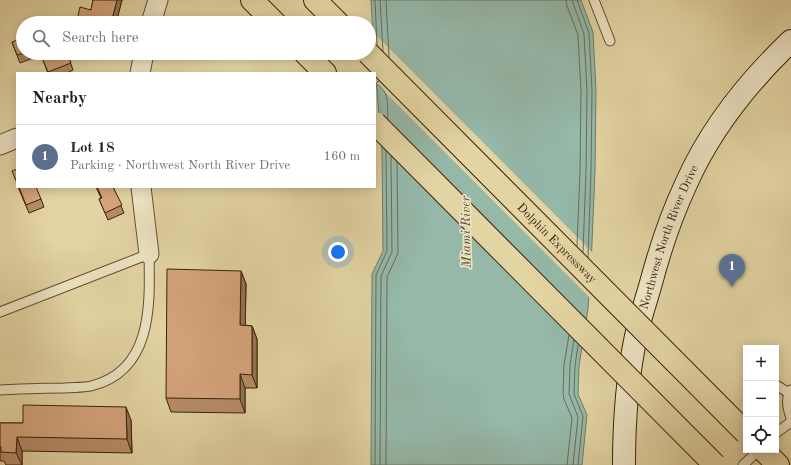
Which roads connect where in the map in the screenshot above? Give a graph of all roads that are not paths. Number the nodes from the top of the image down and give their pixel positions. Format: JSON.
{"nodes":[{"id":1,"x":158,"y":0,"type":"edge"},
{"id":2,"x":252,"y":0,"type":"edge"},
{"id":3,"x":315,"y":0,"type":"edge"},
{"id":4,"x":594,"y":0,"type":"edge"},
{"id":5,"x":153,"y":16,"type":"edge"},
{"id":6,"x":268,"y":16,"type":"edge"},
{"id":7,"x":331,"y":16,"type":"edge"},
{"id":8,"x":610,"y":41,"type":"dead end"},
{"id":9,"x":787,"y":48,"type":"edge"},
{"id":10,"x":143,"y":60,"type":"edge"},
{"id":11,"x":312,"y":60,"type":"edge"},
{"id":12,"x":375,"y":60,"type":"edge"},
{"id":13,"x":140,"y":72,"type":"edge"},
{"id":14,"x":324,"y":72,"type":"edge"},
{"id":15,"x":376,"y":124,"type":"edge"},
{"id":16,"x":16,"y":138,"type":"edge"},
{"id":17,"x":0,"y":145,"type":"edge"},
{"id":18,"x":141,"y":188,"type":"edge"},
{"id":19,"x":149,"y":254,"type":"junction"},
{"id":20,"x":0,"y":312,"type":"edge"},
{"id":21,"x":779,"y":386,"type":"edge"},
{"id":22,"x":0,"y":390,"type":"edge"},
{"id":23,"x":790,"y":392,"type":"edge"},
{"id":24,"x":791,"y":418,"type":"edge"},
{"id":25,"x":791,"y":422,"type":"edge"},
{"id":26,"x":743,"y":430,"type":"edge"},
{"id":27,"x":779,"y":431,"type":"edge"},
{"id":28,"x":756,"y":453,"type":"edge"},
{"id":29,"x":766,"y":453,"type":"edge"},
{"id":30,"x":624,"y":465,"type":"edge"},
{"id":31,"x":715,"y":465,"type":"edge"},
{"id":32,"x":743,"y":465,"type":"edge"},
{"id":33,"x":778,"y":465,"type":"edge"}],
"edges":[{"from":1,"to":5,"type":"street"},
{"from":2,"to":6,"type":"highway"},
{"from":3,"to":7,"type":"highway"},
{"from":4,"to":8,"type":"lane"},
{"from":9,"to":30,"type":"main road","name":"Northwest North River Drive"},
{"from":10,"to":13,"type":"street"},
{"from":11,"to":14,"type":"highway"},
{"from":12,"to":26,"type":"highway","name":"Dolphin Expressway","bridge":true},
{"from":15,"to":31,"type":"highway","bridge":true},
{"from":16,"to":17,"type":"street"},
{"from":18,"to":19,"type":"street"},
{"from":19,"to":20,"type":"lane"},
{"from":19,"to":22,"type":"lane"},
{"from":21,"to":23,"type":"lane"},
{"from":23,"to":24,"type":"lane"},
{"from":25,"to":27,"type":"lane"},
{"from":28,"to":32,"type":"lane"},
{"from":29,"to":33,"type":"highway"}]}
